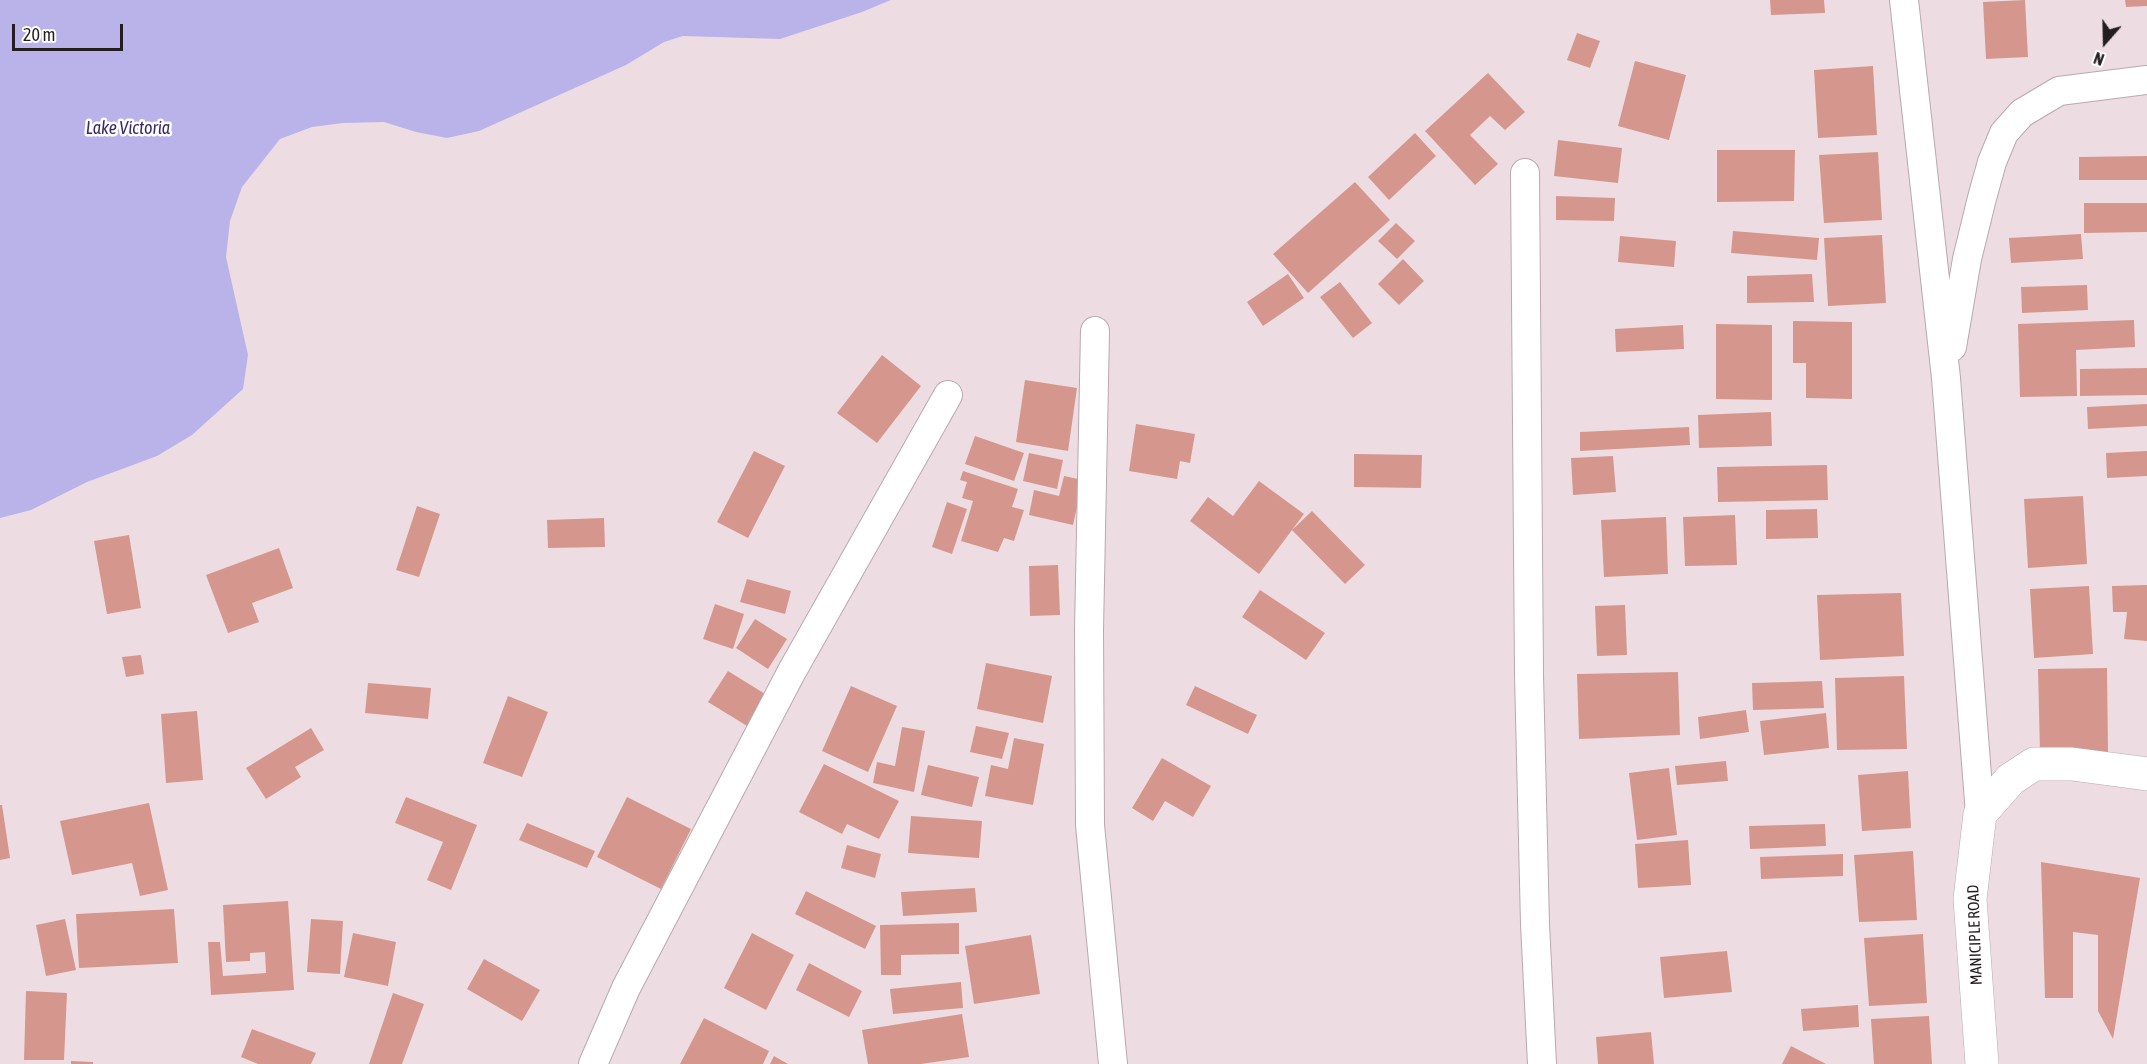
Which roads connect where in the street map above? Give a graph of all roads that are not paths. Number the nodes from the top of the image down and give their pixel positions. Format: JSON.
{"nodes":[{"id":1,"x":1904,"y":0,"type":"edge"},
{"id":2,"x":2147,"y":80,"type":"edge"},
{"id":3,"x":1525,"y":173,"type":"dead end"},
{"id":4,"x":1095,"y":331,"type":"dead end"},
{"id":5,"x":1946,"y":378,"type":"junction"},
{"id":6,"x":948,"y":395,"type":"dead end"},
{"id":7,"x":2147,"y":774,"type":"edge"},
{"id":8,"x":1980,"y":814,"type":"junction"},
{"id":9,"x":593,"y":1064,"type":"edge"},
{"id":10,"x":1113,"y":1064,"type":"edge"},
{"id":11,"x":1542,"y":1064,"type":"edge"},
{"id":12,"x":1982,"y":1064,"type":"edge"}],
"edges":[{"from":1,"to":5,"type":"street"},
{"from":2,"to":5,"type":"street"},
{"from":3,"to":11,"type":"street"},
{"from":4,"to":10,"type":"street"},
{"from":5,"to":8,"type":"street"},
{"from":6,"to":9,"type":"street"},
{"from":7,"to":8,"type":"street"},
{"from":8,"to":12,"type":"street","name":"MANICIPLE ROAD"}]}
